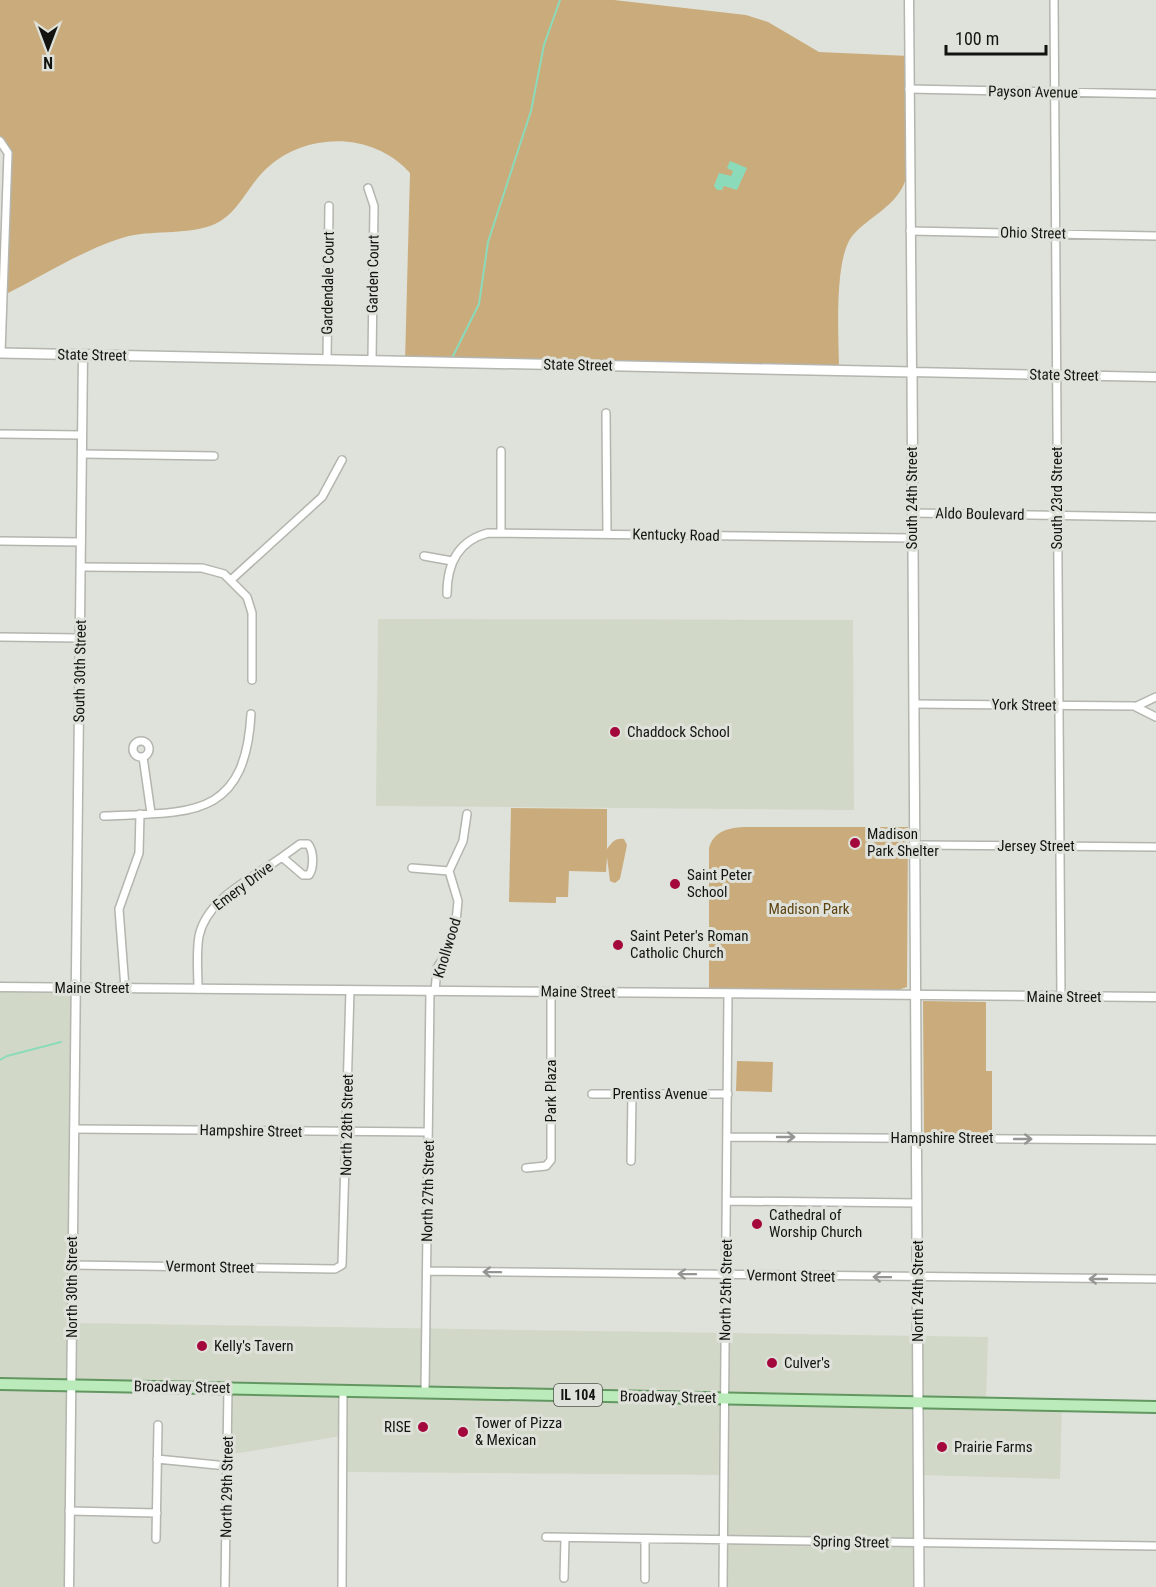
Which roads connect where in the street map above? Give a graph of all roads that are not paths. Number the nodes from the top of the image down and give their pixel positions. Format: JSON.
{"nodes":[{"id":1,"x":909,"y":0,"type":"edge"},
{"id":2,"x":1054,"y":0,"type":"edge"},
{"id":3,"x":909,"y":89,"type":"junction"},
{"id":4,"x":1055,"y":92,"type":"junction"},
{"id":5,"x":1156,"y":94,"type":"edge"},
{"id":6,"x":0,"y":141,"type":"edge"},
{"id":7,"x":368,"y":188,"type":"dead end"},
{"id":8,"x":329,"y":206,"type":"dead end"},
{"id":9,"x":910,"y":231,"type":"junction"},
{"id":10,"x":1055,"y":234,"type":"junction"},
{"id":11,"x":1156,"y":236,"type":"edge"},
{"id":12,"x":0,"y":353,"type":"edge"},
{"id":13,"x":83,"y":355,"type":"junction"},
{"id":14,"x":327,"y":360,"type":"junction"},
{"id":15,"x":372,"y":361,"type":"junction"},
{"id":16,"x":912,"y":372,"type":"junction"},
{"id":17,"x":1057,"y":375,"type":"junction"},
{"id":18,"x":1156,"y":377,"type":"edge"},
{"id":19,"x":606,"y":413,"type":"dead end"},
{"id":20,"x":0,"y":434,"type":"edge"},
{"id":21,"x":82,"y":435,"type":"junction"},
{"id":22,"x":501,"y":451,"type":"dead end"},
{"id":23,"x":82,"y":454,"type":"junction"},
{"id":24,"x":214,"y":456,"type":"dead end"},
{"id":25,"x":342,"y":460,"type":"dead end"},
{"id":26,"x":912,"y":513,"type":"junction"},
{"id":27,"x":1057,"y":516,"type":"junction"},
{"id":28,"x":1156,"y":517,"type":"edge"},
{"id":29,"x":501,"y":532,"type":"junction"},
{"id":30,"x":607,"y":534,"type":"junction"},
{"id":31,"x":912,"y":538,"type":"junction"},
{"id":32,"x":0,"y":541,"type":"edge"},
{"id":33,"x":81,"y":542,"type":"junction"},
{"id":34,"x":424,"y":556,"type":"dead end"},
{"id":35,"x":452,"y":561,"type":"junction"},
{"id":36,"x":81,"y":567,"type":"junction"},
{"id":37,"x":232,"y":579,"type":"junction"},
{"id":38,"x":447,"y":594,"type":"dead end"},
{"id":39,"x":0,"y":637,"type":"edge"},
{"id":40,"x":80,"y":638,"type":"junction"},
{"id":41,"x":252,"y":680,"type":"dead end"},
{"id":42,"x":1156,"y":697,"type":"edge"},
{"id":43,"x":914,"y":704,"type":"junction"},
{"id":44,"x":1058,"y":705,"type":"junction"},
{"id":45,"x":1134,"y":706,"type":"junction"},
{"id":46,"x":251,"y":714,"type":"dead end"},
{"id":47,"x":1156,"y":717,"type":"edge"},
{"id":48,"x":143,"y":757,"type":"dead end"},
{"id":49,"x":151,"y":813,"type":"junction"},
{"id":50,"x":140,"y":814,"type":"junction"},
{"id":51,"x":467,"y":814,"type":"dead end"},
{"id":52,"x":104,"y":816,"type":"dead end"},
{"id":53,"x":915,"y":845,"type":"junction"},
{"id":54,"x":1060,"y":846,"type":"junction"},
{"id":55,"x":1156,"y":847,"type":"edge"},
{"id":56,"x":282,"y":857,"type":"junction"},
{"id":57,"x":412,"y":868,"type":"dead end"},
{"id":58,"x":449,"y":871,"type":"junction"},
{"id":59,"x":0,"y":987,"type":"edge"},
{"id":60,"x":76,"y":988,"type":"junction"},
{"id":61,"x":125,"y":988,"type":"junction"},
{"id":62,"x":198,"y":989,"type":"junction"},
{"id":63,"x":350,"y":990,"type":"junction"},
{"id":64,"x":433,"y":991,"type":"junction"},
{"id":65,"x":551,"y":992,"type":"junction"},
{"id":66,"x":728,"y":994,"type":"junction"},
{"id":67,"x":916,"y":996,"type":"junction"},
{"id":68,"x":1061,"y":997,"type":"junction"},
{"id":69,"x":1156,"y":997,"type":"edge"},
{"id":70,"x":592,"y":1094,"type":"dead end"},
{"id":71,"x":632,"y":1094,"type":"junction"},
{"id":72,"x":728,"y":1094,"type":"junction"},
{"id":73,"x":74,"y":1129,"type":"junction"},
{"id":74,"x":347,"y":1132,"type":"junction"},
{"id":75,"x":428,"y":1132,"type":"junction"},
{"id":76,"x":728,"y":1137,"type":"junction"},
{"id":77,"x":916,"y":1138,"type":"junction"},
{"id":78,"x":1156,"y":1140,"type":"edge"},
{"id":79,"x":631,"y":1161,"type":"dead end"},
{"id":80,"x":526,"y":1167,"type":"dead end"},
{"id":81,"x":727,"y":1201,"type":"junction"},
{"id":82,"x":917,"y":1203,"type":"junction"},
{"id":83,"x":344,"y":1260,"type":"joint"},
{"id":84,"x":72,"y":1265,"type":"junction"},
{"id":85,"x":427,"y":1271,"type":"junction"},
{"id":86,"x":726,"y":1275,"type":"junction"},
{"id":87,"x":918,"y":1278,"type":"junction"},
{"id":88,"x":1156,"y":1279,"type":"edge"},
{"id":89,"x":0,"y":1384,"type":"edge"},
{"id":90,"x":72,"y":1385,"type":"junction"},
{"id":91,"x":228,"y":1388,"type":"junction"},
{"id":92,"x":343,"y":1390,"type":"junction"},
{"id":93,"x":425,"y":1392,"type":"junction"},
{"id":94,"x":724,"y":1398,"type":"junction"},
{"id":95,"x":918,"y":1402,"type":"junction"},
{"id":96,"x":1156,"y":1407,"type":"edge"},
{"id":97,"x":158,"y":1425,"type":"dead end"},
{"id":98,"x":157,"y":1460,"type":"junction"},
{"id":99,"x":227,"y":1466,"type":"junction"},
{"id":100,"x":69,"y":1511,"type":"junction"},
{"id":101,"x":157,"y":1513,"type":"junction"},
{"id":102,"x":546,"y":1538,"type":"dead end"},
{"id":103,"x":565,"y":1538,"type":"junction"},
{"id":104,"x":156,"y":1539,"type":"dead end"},
{"id":105,"x":645,"y":1539,"type":"junction"},
{"id":106,"x":723,"y":1540,"type":"junction"},
{"id":107,"x":919,"y":1544,"type":"junction"},
{"id":108,"x":1156,"y":1546,"type":"edge"},
{"id":109,"x":564,"y":1578,"type":"dead end"},
{"id":110,"x":645,"y":1579,"type":"dead end"},
{"id":111,"x":69,"y":1587,"type":"edge"},
{"id":112,"x":225,"y":1587,"type":"edge"},
{"id":113,"x":342,"y":1587,"type":"edge"},
{"id":114,"x":723,"y":1587,"type":"edge"},
{"id":115,"x":919,"y":1587,"type":"edge"}],
"edges":[{"from":1,"to":3,"type":"street","name":"South 24th Street"},
{"from":2,"to":4,"type":"street","name":"South 23rd Street"},
{"from":3,"to":4,"type":"street","name":"Payson Avenue"},
{"from":3,"to":9,"type":"street","name":"South 24th Street"},
{"from":4,"to":5,"type":"street","name":"Payson Avenue"},
{"from":4,"to":10,"type":"street","name":"South 23rd Street"},
{"from":6,"to":12,"type":"street"},
{"from":7,"to":15,"type":"street","name":"Garden Court"},
{"from":8,"to":14,"type":"street","name":"Gardendale Court"},
{"from":9,"to":10,"type":"street","name":"Ohio Street"},
{"from":9,"to":16,"type":"street","name":"South 24th Street"},
{"from":10,"to":11,"type":"street","name":"Ohio Street"},
{"from":10,"to":17,"type":"street","name":"South 23rd Street"},
{"from":12,"to":13,"type":"main road","name":"State Street"},
{"from":13,"to":14,"type":"main road","name":"State Street"},
{"from":13,"to":21,"type":"street","name":"South 30th Street"},
{"from":14,"to":15,"type":"main road","name":"State Street"},
{"from":15,"to":16,"type":"main road","name":"State Street"},
{"from":16,"to":17,"type":"street","name":"State Street"},
{"from":16,"to":26,"type":"main road","name":"South 24th Street"},
{"from":17,"to":18,"type":"street","name":"State Street"},
{"from":17,"to":27,"type":"street","name":"South 23rd Street"},
{"from":19,"to":30,"type":"street"},
{"from":20,"to":21,"type":"street"},
{"from":21,"to":23,"type":"street","name":"South 30th Street"},
{"from":22,"to":29,"type":"street"},
{"from":23,"to":24,"type":"street"},
{"from":23,"to":33,"type":"street","name":"South 30th Street"},
{"from":25,"to":37,"type":"street"},
{"from":26,"to":27,"type":"street","name":"Aldo Boulevard"},
{"from":26,"to":31,"type":"main road","name":"South 24th Street"},
{"from":27,"to":28,"type":"street","name":"Aldo Boulevard"},
{"from":27,"to":44,"type":"street","name":"South 23rd Street"},
{"from":29,"to":30,"type":"street","name":"Kentucky Road"},
{"from":29,"to":35,"type":"street","name":"Kentucky Road"},
{"from":30,"to":31,"type":"street","name":"Kentucky Road"},
{"from":31,"to":43,"type":"main road","name":"South 24th Street"},
{"from":32,"to":33,"type":"street"},
{"from":33,"to":36,"type":"street","name":"South 30th Street"},
{"from":34,"to":35,"type":"street"},
{"from":35,"to":38,"type":"street"},
{"from":36,"to":37,"type":"street"},
{"from":36,"to":40,"type":"street","name":"South 30th Street"},
{"from":37,"to":41,"type":"street"},
{"from":39,"to":40,"type":"street"},
{"from":40,"to":60,"type":"street","name":"South 30th Street"},
{"from":42,"to":45,"type":"street","name":"York Street"},
{"from":43,"to":44,"type":"street","name":"York Street"},
{"from":43,"to":53,"type":"main road","name":"South 24th Street"},
{"from":44,"to":45,"type":"street","name":"York Street"},
{"from":44,"to":54,"type":"street","name":"South 23rd Street"},
{"from":45,"to":47,"type":"street","name":"York Street"},
{"from":46,"to":49,"type":"street"},
{"from":48,"to":49,"type":"street"},
{"from":49,"to":50,"type":"street"},
{"from":50,"to":52,"type":"street"},
{"from":50,"to":61,"type":"street"},
{"from":51,"to":58,"type":"street"},
{"from":53,"to":54,"type":"street","name":"Jersey Street"},
{"from":53,"to":67,"type":"main road","name":"South 24th Street"},
{"from":54,"to":55,"type":"street","name":"Jersey Street"},
{"from":54,"to":68,"type":"street","name":"South 23rd Street"},
{"from":56,"to":56,"type":"street","name":"Emery Drive"},
{"from":56,"to":62,"type":"street","name":"Emery Drive"},
{"from":57,"to":58,"type":"street"},
{"from":58,"to":64,"type":"street","name":"Knollwood"},
{"from":59,"to":60,"type":"street","name":"Maine Street"},
{"from":60,"to":61,"type":"street","name":"Maine Street"},
{"from":60,"to":73,"type":"street","name":"North 30th Street"},
{"from":61,"to":62,"type":"street","name":"Maine Street"},
{"from":62,"to":63,"type":"street","name":"Maine Street"},
{"from":63,"to":64,"type":"street","name":"Maine Street"},
{"from":63,"to":74,"type":"street","name":"North 28th Street"},
{"from":64,"to":65,"type":"street","name":"Maine Street"},
{"from":64,"to":75,"type":"street","name":"North 27th Street"},
{"from":65,"to":66,"type":"street","name":"Maine Street"},
{"from":65,"to":80,"type":"street","name":"Park Plaza"},
{"from":66,"to":67,"type":"street","name":"Maine Street"},
{"from":66,"to":72,"type":"street","name":"North 25th Street"},
{"from":67,"to":68,"type":"street","name":"Maine Street"},
{"from":67,"to":77,"type":"main road","name":"North 24th Street"},
{"from":68,"to":69,"type":"street","name":"Maine Street"},
{"from":70,"to":71,"type":"street","name":"Prentiss Avenue"},
{"from":71,"to":72,"type":"street","name":"Prentiss Avenue"},
{"from":71,"to":79,"type":"street"},
{"from":72,"to":76,"type":"street","name":"North 25th Street"},
{"from":73,"to":74,"type":"street","name":"Hampshire Street"},
{"from":73,"to":84,"type":"street","name":"North 30th Street"},
{"from":74,"to":75,"type":"street","name":"Hampshire Street"},
{"from":74,"to":83,"type":"street","name":"North 28th Street"},
{"from":75,"to":85,"type":"street","name":"North 27th Street"},
{"from":76,"to":77,"type":"street","name":"Hampshire Street","one_way":true},
{"from":76,"to":81,"type":"street","name":"North 25th Street"},
{"from":77,"to":78,"type":"street","name":"Hampshire Street","one_way":true},
{"from":77,"to":82,"type":"main road","name":"North 24th Street"},
{"from":81,"to":82,"type":"street"},
{"from":81,"to":86,"type":"street","name":"North 25th Street"},
{"from":82,"to":87,"type":"main road","name":"North 24th Street"},
{"from":83,"to":84,"type":"street","name":"Vermont Street"},
{"from":84,"to":90,"type":"street","name":"North 30th Street"},
{"from":86,"to":85,"type":"street","name":"Vermont Street","one_way":true},
{"from":85,"to":93,"type":"street","name":"North 27th Street"},
{"from":87,"to":86,"type":"street","name":"Vermont Street","one_way":true},
{"from":86,"to":94,"type":"street","name":"North 25th Street"},
{"from":88,"to":87,"type":"street","name":"Vermont Street","one_way":true},
{"from":87,"to":95,"type":"main road","name":"North 24th Street"},
{"from":89,"to":90,"type":"main road","name":"Broadway Street","number":"IL 104"},
{"from":90,"to":91,"type":"main road","name":"Broadway Street","number":"IL 104"},
{"from":90,"to":100,"type":"street","name":"North 30th Street"},
{"from":91,"to":92,"type":"main road","name":"Broadway Street","number":"IL 104"},
{"from":91,"to":99,"type":"street","name":"North 29th Street"},
{"from":92,"to":93,"type":"main road","name":"Broadway Street","number":"IL 104"},
{"from":92,"to":113,"type":"street"},
{"from":93,"to":94,"type":"main road","name":"Broadway Street","number":"IL 104"},
{"from":94,"to":95,"type":"main road","name":"Broadway Street","number":"IL 104"},
{"from":94,"to":106,"type":"street","name":"North 25th Street"},
{"from":95,"to":96,"type":"main road","name":"Broadway Street","number":"IL 104"},
{"from":95,"to":107,"type":"main road","name":"North 24th Street"},
{"from":97,"to":98,"type":"street"},
{"from":98,"to":99,"type":"street"},
{"from":98,"to":101,"type":"street"},
{"from":99,"to":112,"type":"street","name":"North 29th Street"},
{"from":100,"to":101,"type":"street"},
{"from":100,"to":111,"type":"street","name":"North 30th Street"},
{"from":101,"to":104,"type":"street"},
{"from":102,"to":103,"type":"street","name":"Spring Street"},
{"from":103,"to":105,"type":"street","name":"Spring Street"},
{"from":103,"to":109,"type":"street"},
{"from":105,"to":106,"type":"street","name":"Spring Street"},
{"from":105,"to":110,"type":"street"},
{"from":106,"to":107,"type":"street","name":"Spring Street"},
{"from":106,"to":114,"type":"street","name":"North 25th Street"},
{"from":107,"to":108,"type":"street","name":"Spring Street"},
{"from":107,"to":115,"type":"main road","name":"North 24th Street"}]}
